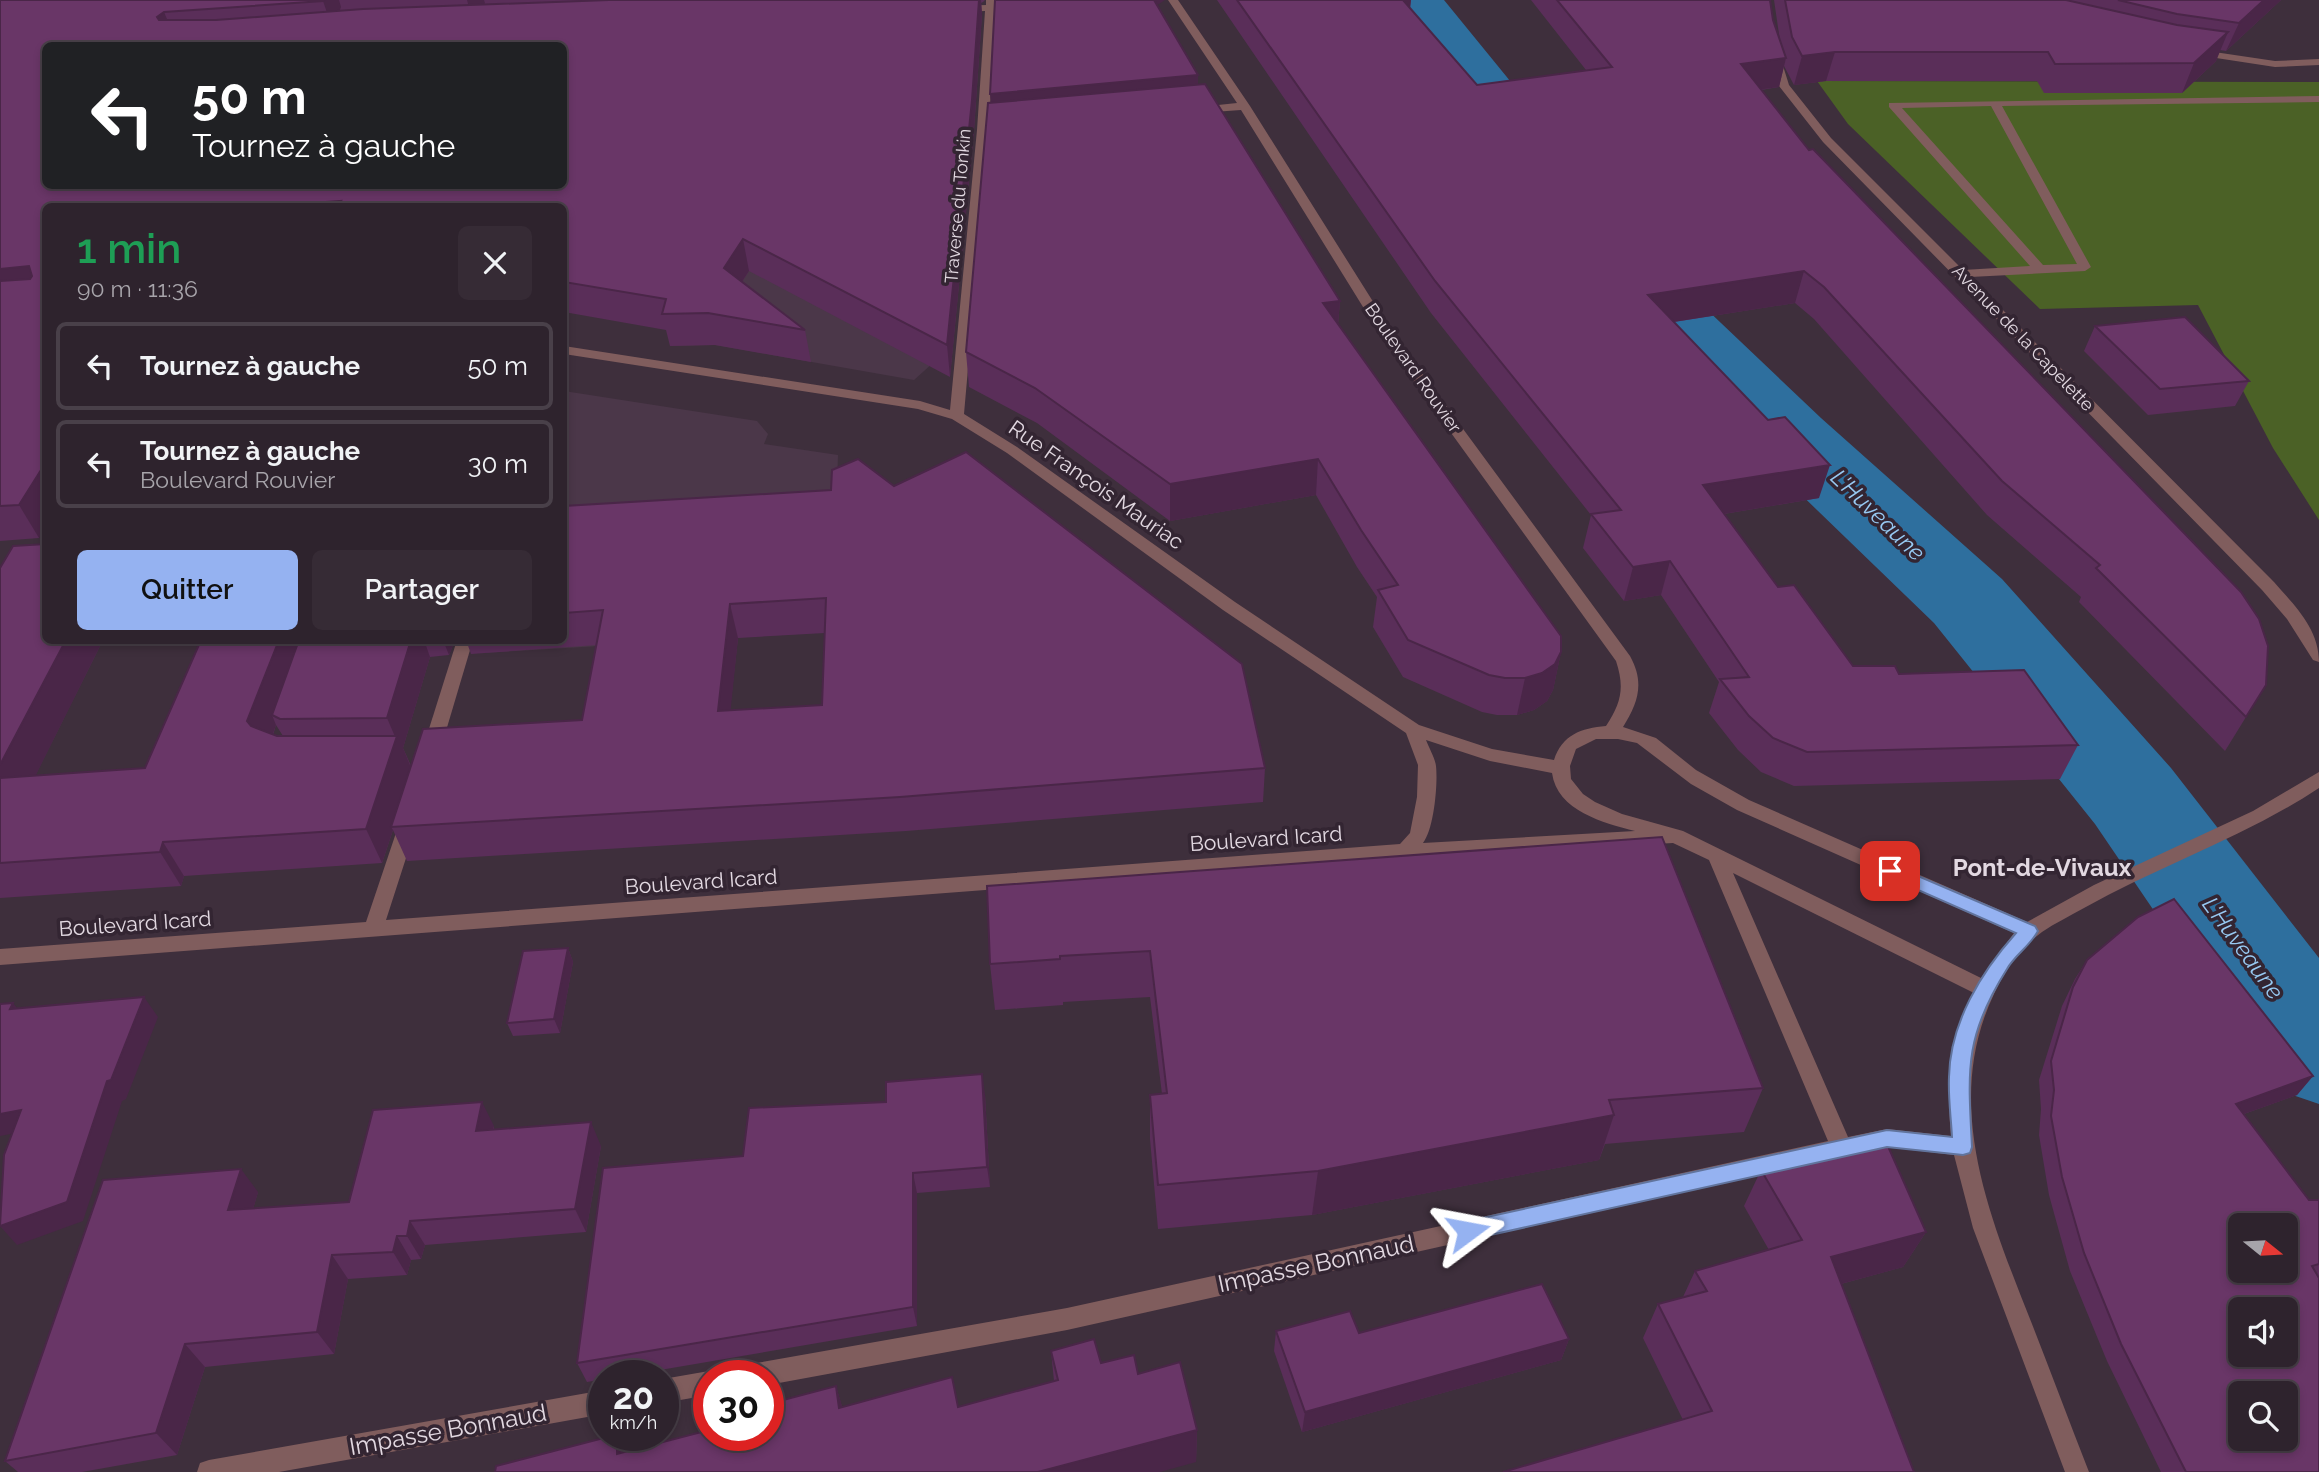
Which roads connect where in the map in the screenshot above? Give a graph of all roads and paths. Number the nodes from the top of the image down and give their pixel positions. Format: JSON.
{"nodes":[{"id":1,"x":1173,"y":0,"type":"edge"},
{"id":2,"x":991,"y":4,"type":"edge"},
{"id":3,"x":942,"y":10,"type":"edge"},
{"id":4,"x":1773,"y":41,"type":"edge"},
{"id":5,"x":2179,"y":50,"type":"edge"},
{"id":6,"x":2319,"y":62,"type":"edge"},
{"id":7,"x":2319,"y":99,"type":"edge"},
{"id":8,"x":1995,"y":103,"type":"junction"},
{"id":9,"x":1244,"y":106,"type":"junction"},
{"id":10,"x":1189,"y":111,"type":"edge"},
{"id":11,"x":997,"y":129,"type":"edge"},
{"id":12,"x":983,"y":130,"type":"junction"},
{"id":13,"x":2040,"y":269,"type":"junction"},
{"id":14,"x":1961,"y":274,"type":"junction"},
{"id":15,"x":567,"y":350,"type":"edge"},
{"id":16,"x":957,"y":416,"type":"junction"},
{"id":17,"x":463,"y":644,"type":"edge"},
{"id":18,"x":2319,"y":656,"type":"edge"},
{"id":19,"x":1413,"y":729,"type":"junction"},
{"id":20,"x":1611,"y":733,"type":"junction"},
{"id":21,"x":422,"y":764,"type":"edge"},
{"id":22,"x":1560,"y":768,"type":"junction"},
{"id":23,"x":2319,"y":779,"type":"edge"},
{"id":24,"x":413,"y":808,"type":"edge"},
{"id":25,"x":1676,"y":836,"type":"junction"},
{"id":26,"x":1405,"y":851,"type":"junction"},
{"id":27,"x":1717,"y":858,"type":"junction"},
{"id":28,"x":373,"y":930,"type":"junction"},
{"id":29,"x":2029,"y":931,"type":"junction"},
{"id":30,"x":0,"y":957,"type":"edge"},
{"id":31,"x":1985,"y":989,"type":"junction"},
{"id":32,"x":1963,"y":1147,"type":"junction"},
{"id":33,"x":1842,"y":1148,"type":"junction"},
{"id":34,"x":784,"y":1370,"type":"edge"},
{"id":35,"x":588,"y":1405,"type":"edge"},
{"id":36,"x":209,"y":1472,"type":"edge"},
{"id":37,"x":2077,"y":1472,"type":"edge"}],
"edges":[{"from":1,"to":9,"type":"street","name":"Boulevard Rouvier"},
{"from":2,"to":3,"type":"street"},
{"from":2,"to":12,"type":"street","name":"Traverse du Tonkin"},
{"from":4,"to":14,"type":"street","name":"Avenue de la Capelette"},
{"from":5,"to":6,"type":"street"},
{"from":7,"to":8,"type":"street"},
{"from":8,"to":13,"type":"street"},
{"from":8,"to":13,"type":"street"},
{"from":9,"to":10,"type":"street"},
{"from":9,"to":20,"type":"street","name":"Boulevard Rouvier"},
{"from":11,"to":12,"type":"street"},
{"from":12,"to":16,"type":"street","name":"Traverse du Tonkin"},
{"from":13,"to":14,"type":"street"},
{"from":14,"to":18,"type":"street","name":"Avenue de la Capelette"},
{"from":15,"to":16,"type":"street","name":"Rue François Mauriac"},
{"from":16,"to":19,"type":"street","name":"Rue François Mauriac"},
{"from":17,"to":21,"type":"street"},
{"from":19,"to":22,"type":"street","name":"Rue François Mauriac"},
{"from":19,"to":26,"type":"street"},
{"from":20,"to":22,"type":"street"},
{"from":20,"to":29,"type":"street"},
{"from":22,"to":25,"type":"street"},
{"from":23,"to":29,"type":"street"},
{"from":24,"to":28,"type":"street"},
{"from":25,"to":26,"type":"street","name":"Boulevard Icard"},
{"from":25,"to":27,"type":"street"},
{"from":26,"to":28,"type":"street","name":"Boulevard Icard"},
{"from":27,"to":31,"type":"street"},
{"from":27,"to":33,"type":"street"},
{"from":28,"to":30,"type":"street","name":"Boulevard Icard"},
{"from":29,"to":31,"type":"street"},
{"from":31,"to":32,"type":"street"},
{"from":32,"to":33,"type":"street","name":"Impasse Bonnaud"},
{"from":32,"to":37,"type":"street"},
{"from":33,"to":34,"type":"street","name":"Impasse Bonnaud"},
{"from":35,"to":36,"type":"street","name":"Impasse Bonnaud"}]}
